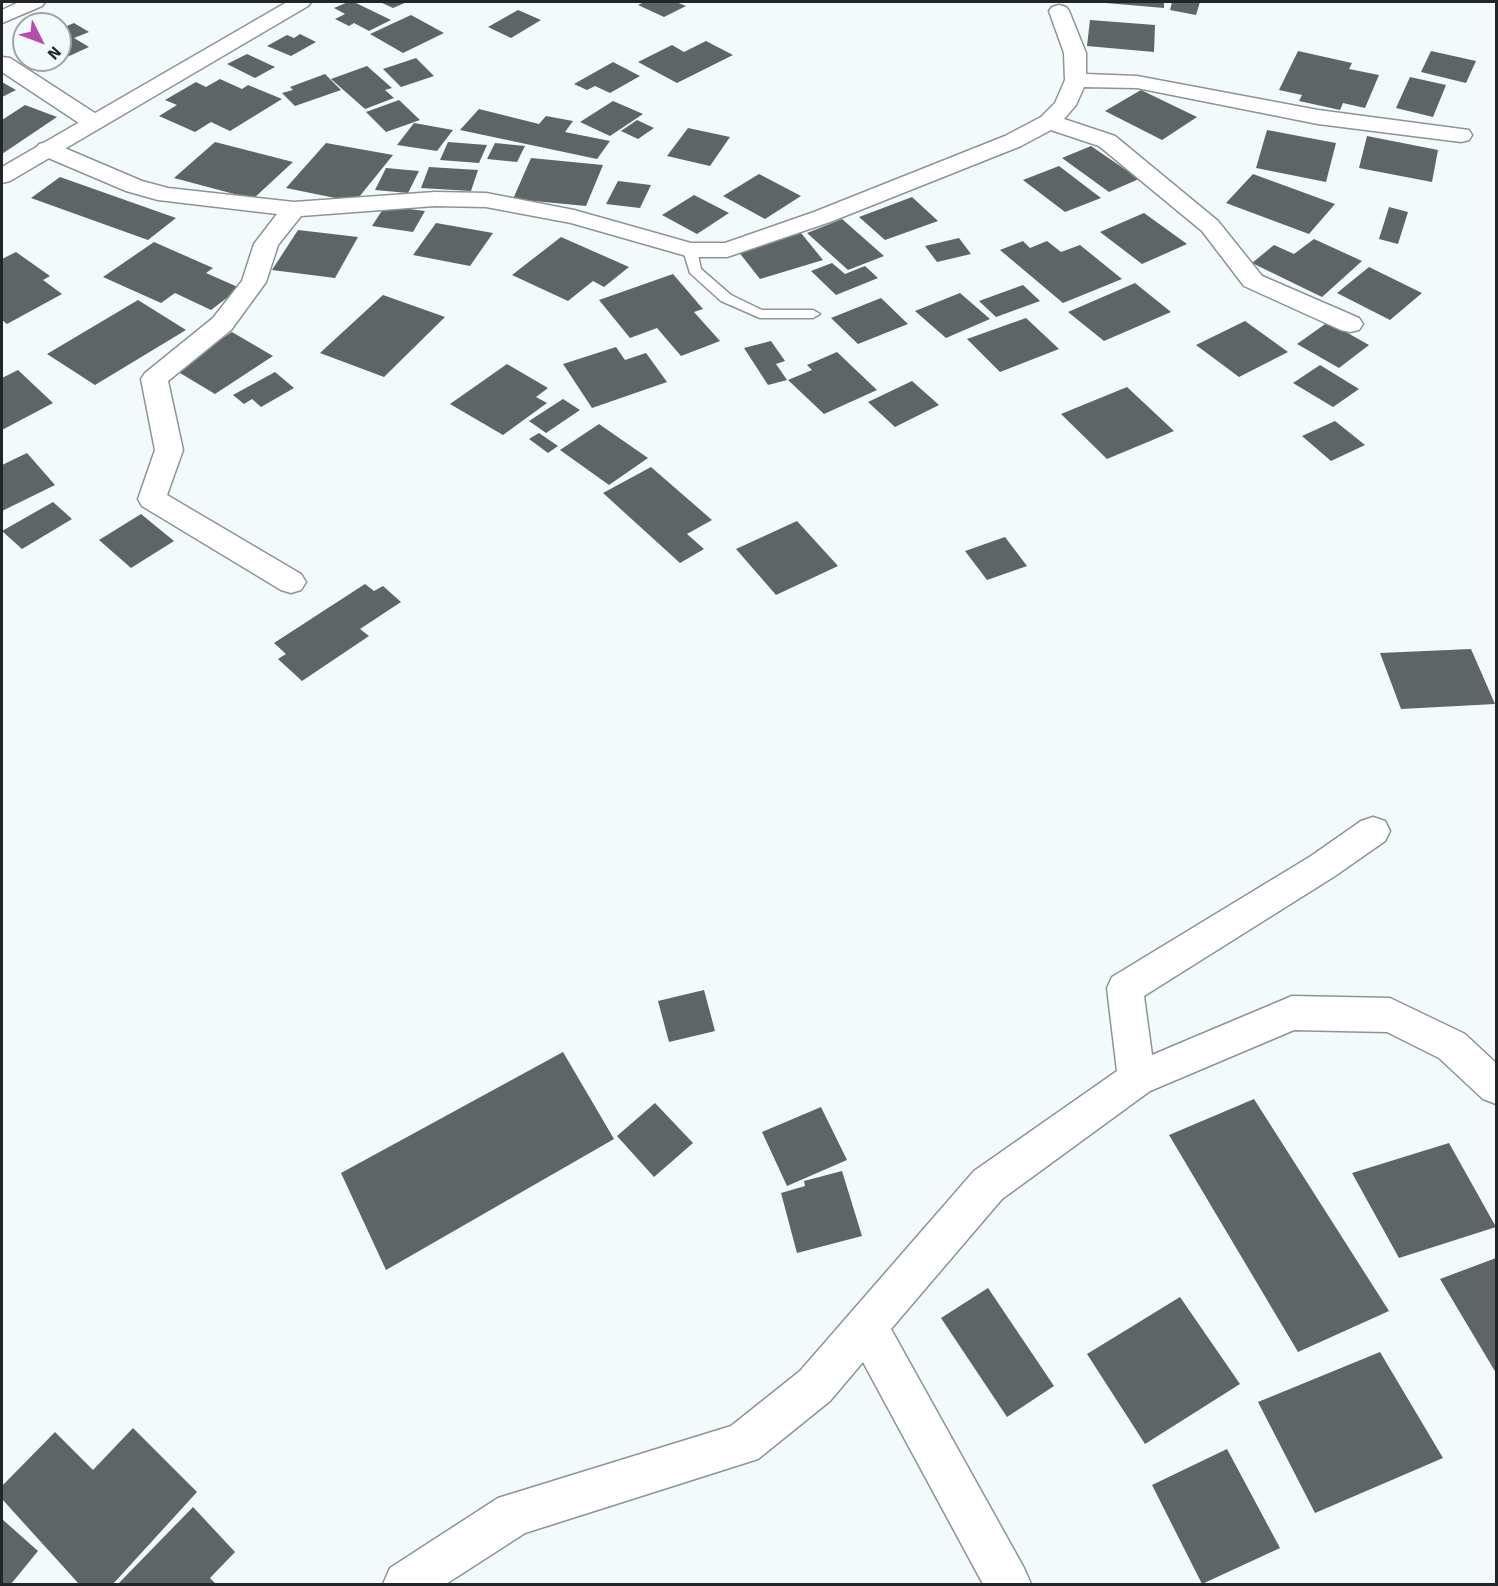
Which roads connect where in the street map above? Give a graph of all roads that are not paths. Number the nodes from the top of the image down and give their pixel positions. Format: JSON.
{"nodes":[{"id":1,"x":35,"y":2,"type":"edge"},
{"id":2,"x":301,"y":2,"type":"edge"},
{"id":3,"x":1059,"y":11,"type":"dead end"},
{"id":4,"x":2,"y":17,"type":"edge"},
{"id":5,"x":2,"y":63,"type":"edge"},
{"id":6,"x":1076,"y":80,"type":"junction"},
{"id":7,"x":93,"y":122,"type":"junction"},
{"id":8,"x":1049,"y":122,"type":"junction"},
{"id":9,"x":1461,"y":135,"type":"dead end"},
{"id":10,"x":47,"y":149,"type":"junction"},
{"id":11,"x":2,"y":177,"type":"edge"},
{"id":12,"x":294,"y":208,"type":"junction"},
{"id":13,"x":690,"y":249,"type":"junction"},
{"id":14,"x":813,"y":314,"type":"dead end"},
{"id":15,"x":1350,"y":324,"type":"dead end"},
{"id":16,"x":291,"y":582,"type":"dead end"},
{"id":17,"x":1373,"y":831,"type":"dead end"},
{"id":18,"x":1137,"y":1079,"type":"junction"},
{"id":19,"x":1497,"y":1087,"type":"edge"},
{"id":20,"x":867,"y":1327,"type":"junction"},
{"id":21,"x":406,"y":1584,"type":"edge"},
{"id":22,"x":1008,"y":1584,"type":"edge"}],
"edges":[{"from":1,"to":4,"type":"street"},
{"from":2,"to":7,"type":"street"},
{"from":3,"to":6,"type":"street"},
{"from":5,"to":7,"type":"street"},
{"from":6,"to":8,"type":"street"},
{"from":6,"to":9,"type":"street"},
{"from":7,"to":10,"type":"street"},
{"from":8,"to":13,"type":"street"},
{"from":8,"to":15,"type":"street"},
{"from":10,"to":11,"type":"street"},
{"from":10,"to":12,"type":"street"},
{"from":12,"to":13,"type":"street"},
{"from":12,"to":16,"type":"street"},
{"from":13,"to":14,"type":"lane"},
{"from":17,"to":18,"type":"street"},
{"from":18,"to":19,"type":"street"},
{"from":18,"to":20,"type":"street"},
{"from":20,"to":21,"type":"street"},
{"from":20,"to":22,"type":"street"}]}
